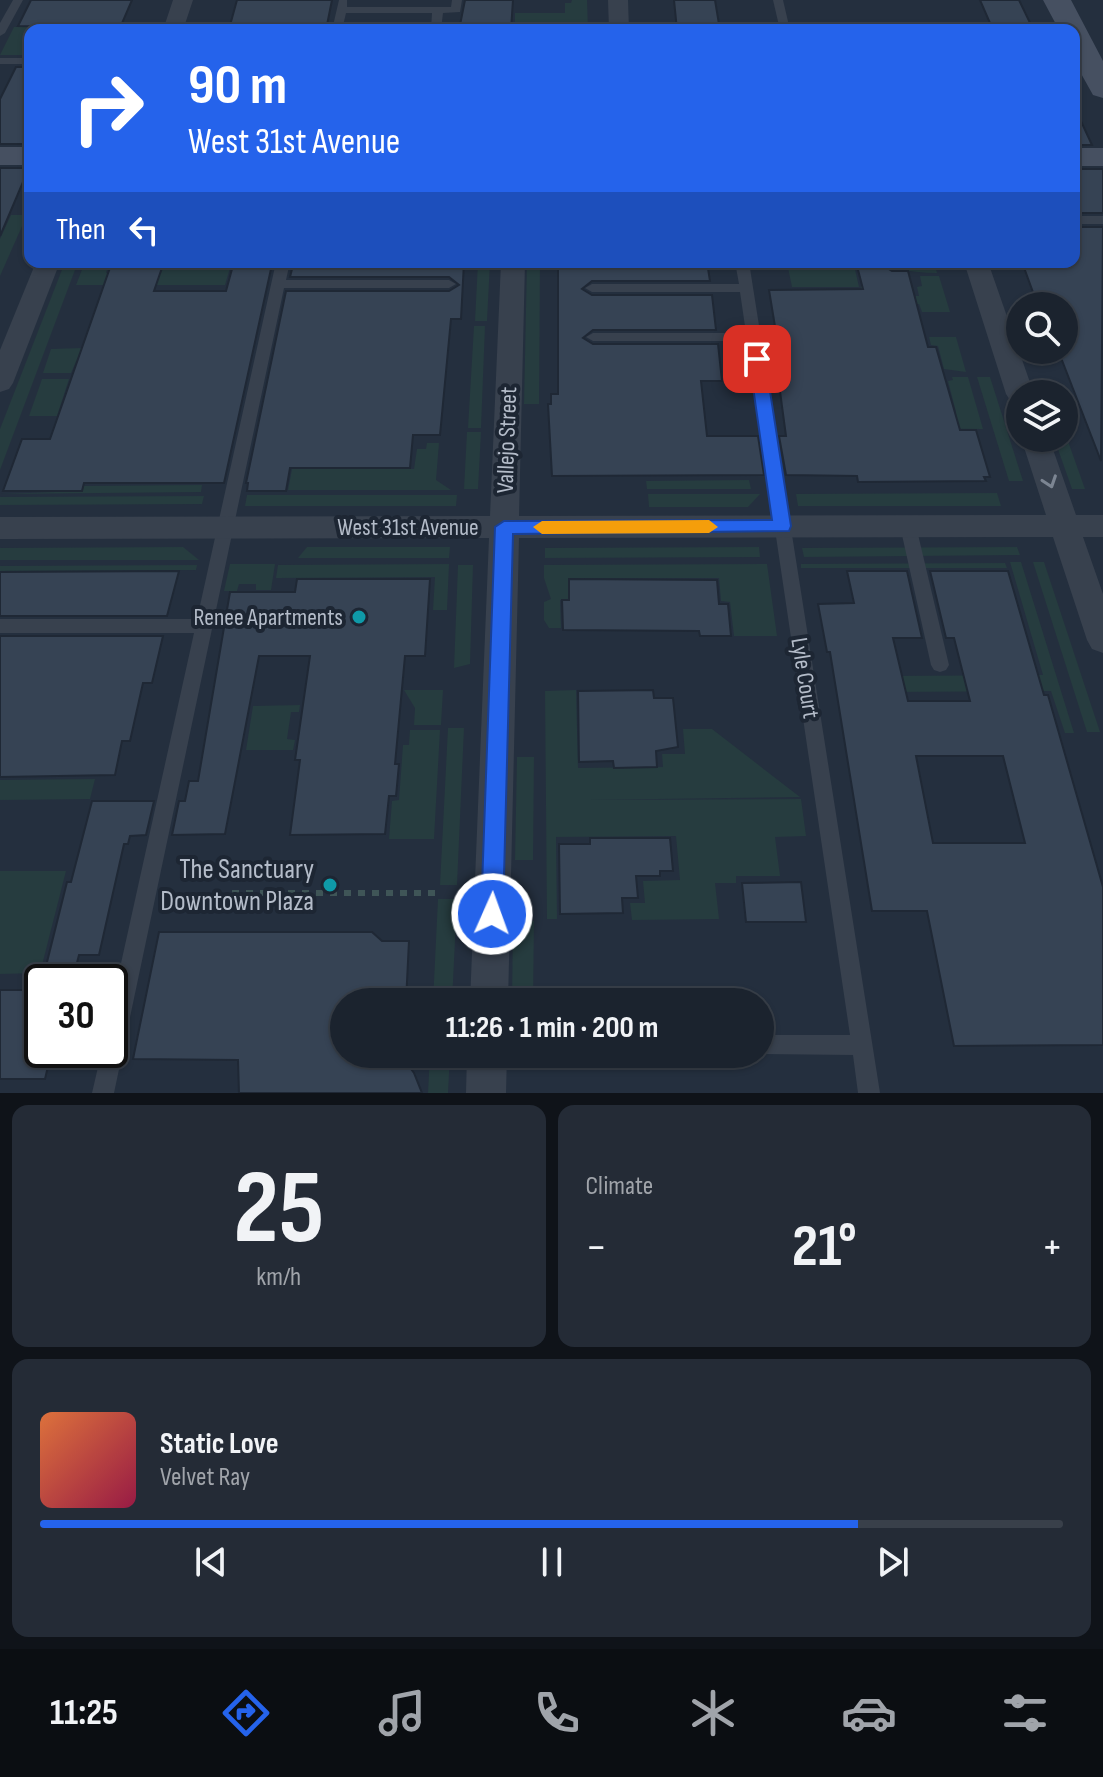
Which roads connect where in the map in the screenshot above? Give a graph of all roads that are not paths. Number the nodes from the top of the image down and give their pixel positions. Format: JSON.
{"nodes":[{"id":1,"x":183,"y":0,"type":"edge"},
{"id":2,"x":457,"y":0,"type":"edge"},
{"id":3,"x":618,"y":0,"type":"edge"},
{"id":4,"x":778,"y":0,"type":"edge"},
{"id":5,"x":1057,"y":0,"type":"edge"},
{"id":6,"x":16,"y":3,"type":"edge"},
{"id":7,"x":0,"y":5,"type":"edge"},
{"id":8,"x":342,"y":5,"type":"edge"},
{"id":9,"x":438,"y":10,"type":"junction"},
{"id":10,"x":175,"y":24,"type":"edge"},
{"id":11,"x":437,"y":24,"type":"edge"},
{"id":12,"x":619,"y":24,"type":"edge"},
{"id":13,"x":784,"y":24,"type":"edge"},
{"id":14,"x":1069,"y":24,"type":"edge"},
{"id":15,"x":0,"y":33,"type":"edge"},
{"id":16,"x":0,"y":61,"type":"edge"},
{"id":17,"x":24,"y":61,"type":"edge"},
{"id":18,"x":1089,"y":62,"type":"edge"},
{"id":19,"x":1103,"y":89,"type":"edge"},
{"id":20,"x":0,"y":156,"type":"edge"},
{"id":21,"x":24,"y":156,"type":"edge"},
{"id":22,"x":1080,"y":157,"type":"edge"},
{"id":23,"x":1103,"y":157,"type":"edge"},
{"id":24,"x":1080,"y":220,"type":"edge"},
{"id":25,"x":1103,"y":220,"type":"edge"},
{"id":26,"x":46,"y":268,"type":"edge"},
{"id":27,"x":282,"y":268,"type":"edge"},
{"id":28,"x":513,"y":268,"type":"edge"},
{"id":29,"x":743,"y":268,"type":"edge"},
{"id":30,"x":978,"y":268,"type":"edge"},
{"id":31,"x":278,"y":284,"type":"junction"},
{"id":32,"x":449,"y":284,"type":"dead end"},
{"id":33,"x":592,"y":288,"type":"dead end"},
{"id":34,"x":746,"y":288,"type":"junction"},
{"id":35,"x":593,"y":337,"type":"dead end"},
{"id":36,"x":754,"y":337,"type":"junction"},
{"id":37,"x":1015,"y":380,"type":"edge"},
{"id":38,"x":0,"y":383,"type":"edge"},
{"id":39,"x":1040,"y":452,"type":"edge"},
{"id":40,"x":782,"y":526,"type":"junction"},
{"id":41,"x":908,"y":526,"type":"junction"},
{"id":42,"x":1065,"y":526,"type":"junction"},
{"id":43,"x":1103,"y":526,"type":"edge"},
{"id":44,"x":504,"y":527,"type":"junction"},
{"id":45,"x":0,"y":528,"type":"edge"},
{"id":46,"x":225,"y":528,"type":"junction"},
{"id":47,"x":0,"y":626,"type":"edge"},
{"id":48,"x":204,"y":626,"type":"junction"},
{"id":49,"x":1103,"y":640,"type":"edge"},
{"id":50,"x":940,"y":665,"type":"dead end"},
{"id":51,"x":489,"y":988,"type":"edge"},
{"id":52,"x":774,"y":1045,"type":"edge"},
{"id":53,"x":861,"y":1045,"type":"junction"},
{"id":54,"x":487,"y":1068,"type":"edge"},
{"id":55,"x":103,"y":1093,"type":"edge"},
{"id":56,"x":486,"y":1093,"type":"edge"},
{"id":57,"x":869,"y":1093,"type":"edge"}],
"edges":[{"from":1,"to":10,"type":"street"},
{"from":2,"to":9,"type":"lane"},
{"from":3,"to":12,"type":"street"},
{"from":4,"to":13,"type":"lane"},
{"from":5,"to":14,"type":"street"},
{"from":6,"to":7,"type":"lane"},
{"from":6,"to":15,"type":"lane"},
{"from":8,"to":9,"type":"lane"},
{"from":9,"to":11,"type":"lane"},
{"from":16,"to":17,"type":"lane"},
{"from":18,"to":19,"type":"street"},
{"from":20,"to":21,"type":"street"},
{"from":22,"to":23,"type":"street"},
{"from":24,"to":25,"type":"lane"},
{"from":26,"to":38,"type":"street"},
{"from":27,"to":31,"type":"lane"},
{"from":28,"to":44,"type":"street","name":"Vallejo Street"},
{"from":29,"to":34,"type":"lane","name":"Lyle Court"},
{"from":30,"to":37,"type":"street"},
{"from":31,"to":32,"type":"lane"},
{"from":31,"to":46,"type":"lane"},
{"from":33,"to":34,"type":"lane"},
{"from":34,"to":36,"type":"lane","name":"Lyle Court"},
{"from":35,"to":36,"type":"lane"},
{"from":36,"to":40,"type":"lane","name":"Lyle Court"},
{"from":39,"to":42,"type":"street","one_way":true},
{"from":40,"to":41,"type":"street","name":"West 31st Avenue"},
{"from":40,"to":44,"type":"street","name":"West 31st Avenue"},
{"from":40,"to":53,"type":"lane","name":"Lyle Court"},
{"from":41,"to":42,"type":"street","name":"West 31st Avenue"},
{"from":41,"to":50,"type":"lane"},
{"from":42,"to":43,"type":"street","name":"West 31st Avenue"},
{"from":42,"to":49,"type":"street"},
{"from":44,"to":46,"type":"street","name":"West 31st Avenue"},
{"from":44,"to":51,"type":"street","name":"Vallejo Street"},
{"from":45,"to":46,"type":"street","name":"West 31st Avenue"},
{"from":46,"to":48,"type":"lane"},
{"from":47,"to":48,"type":"lane"},
{"from":48,"to":55,"type":"lane"},
{"from":52,"to":53,"type":"lane"},
{"from":53,"to":57,"type":"lane","name":"Lyle Court"},
{"from":54,"to":56,"type":"street"}]}
